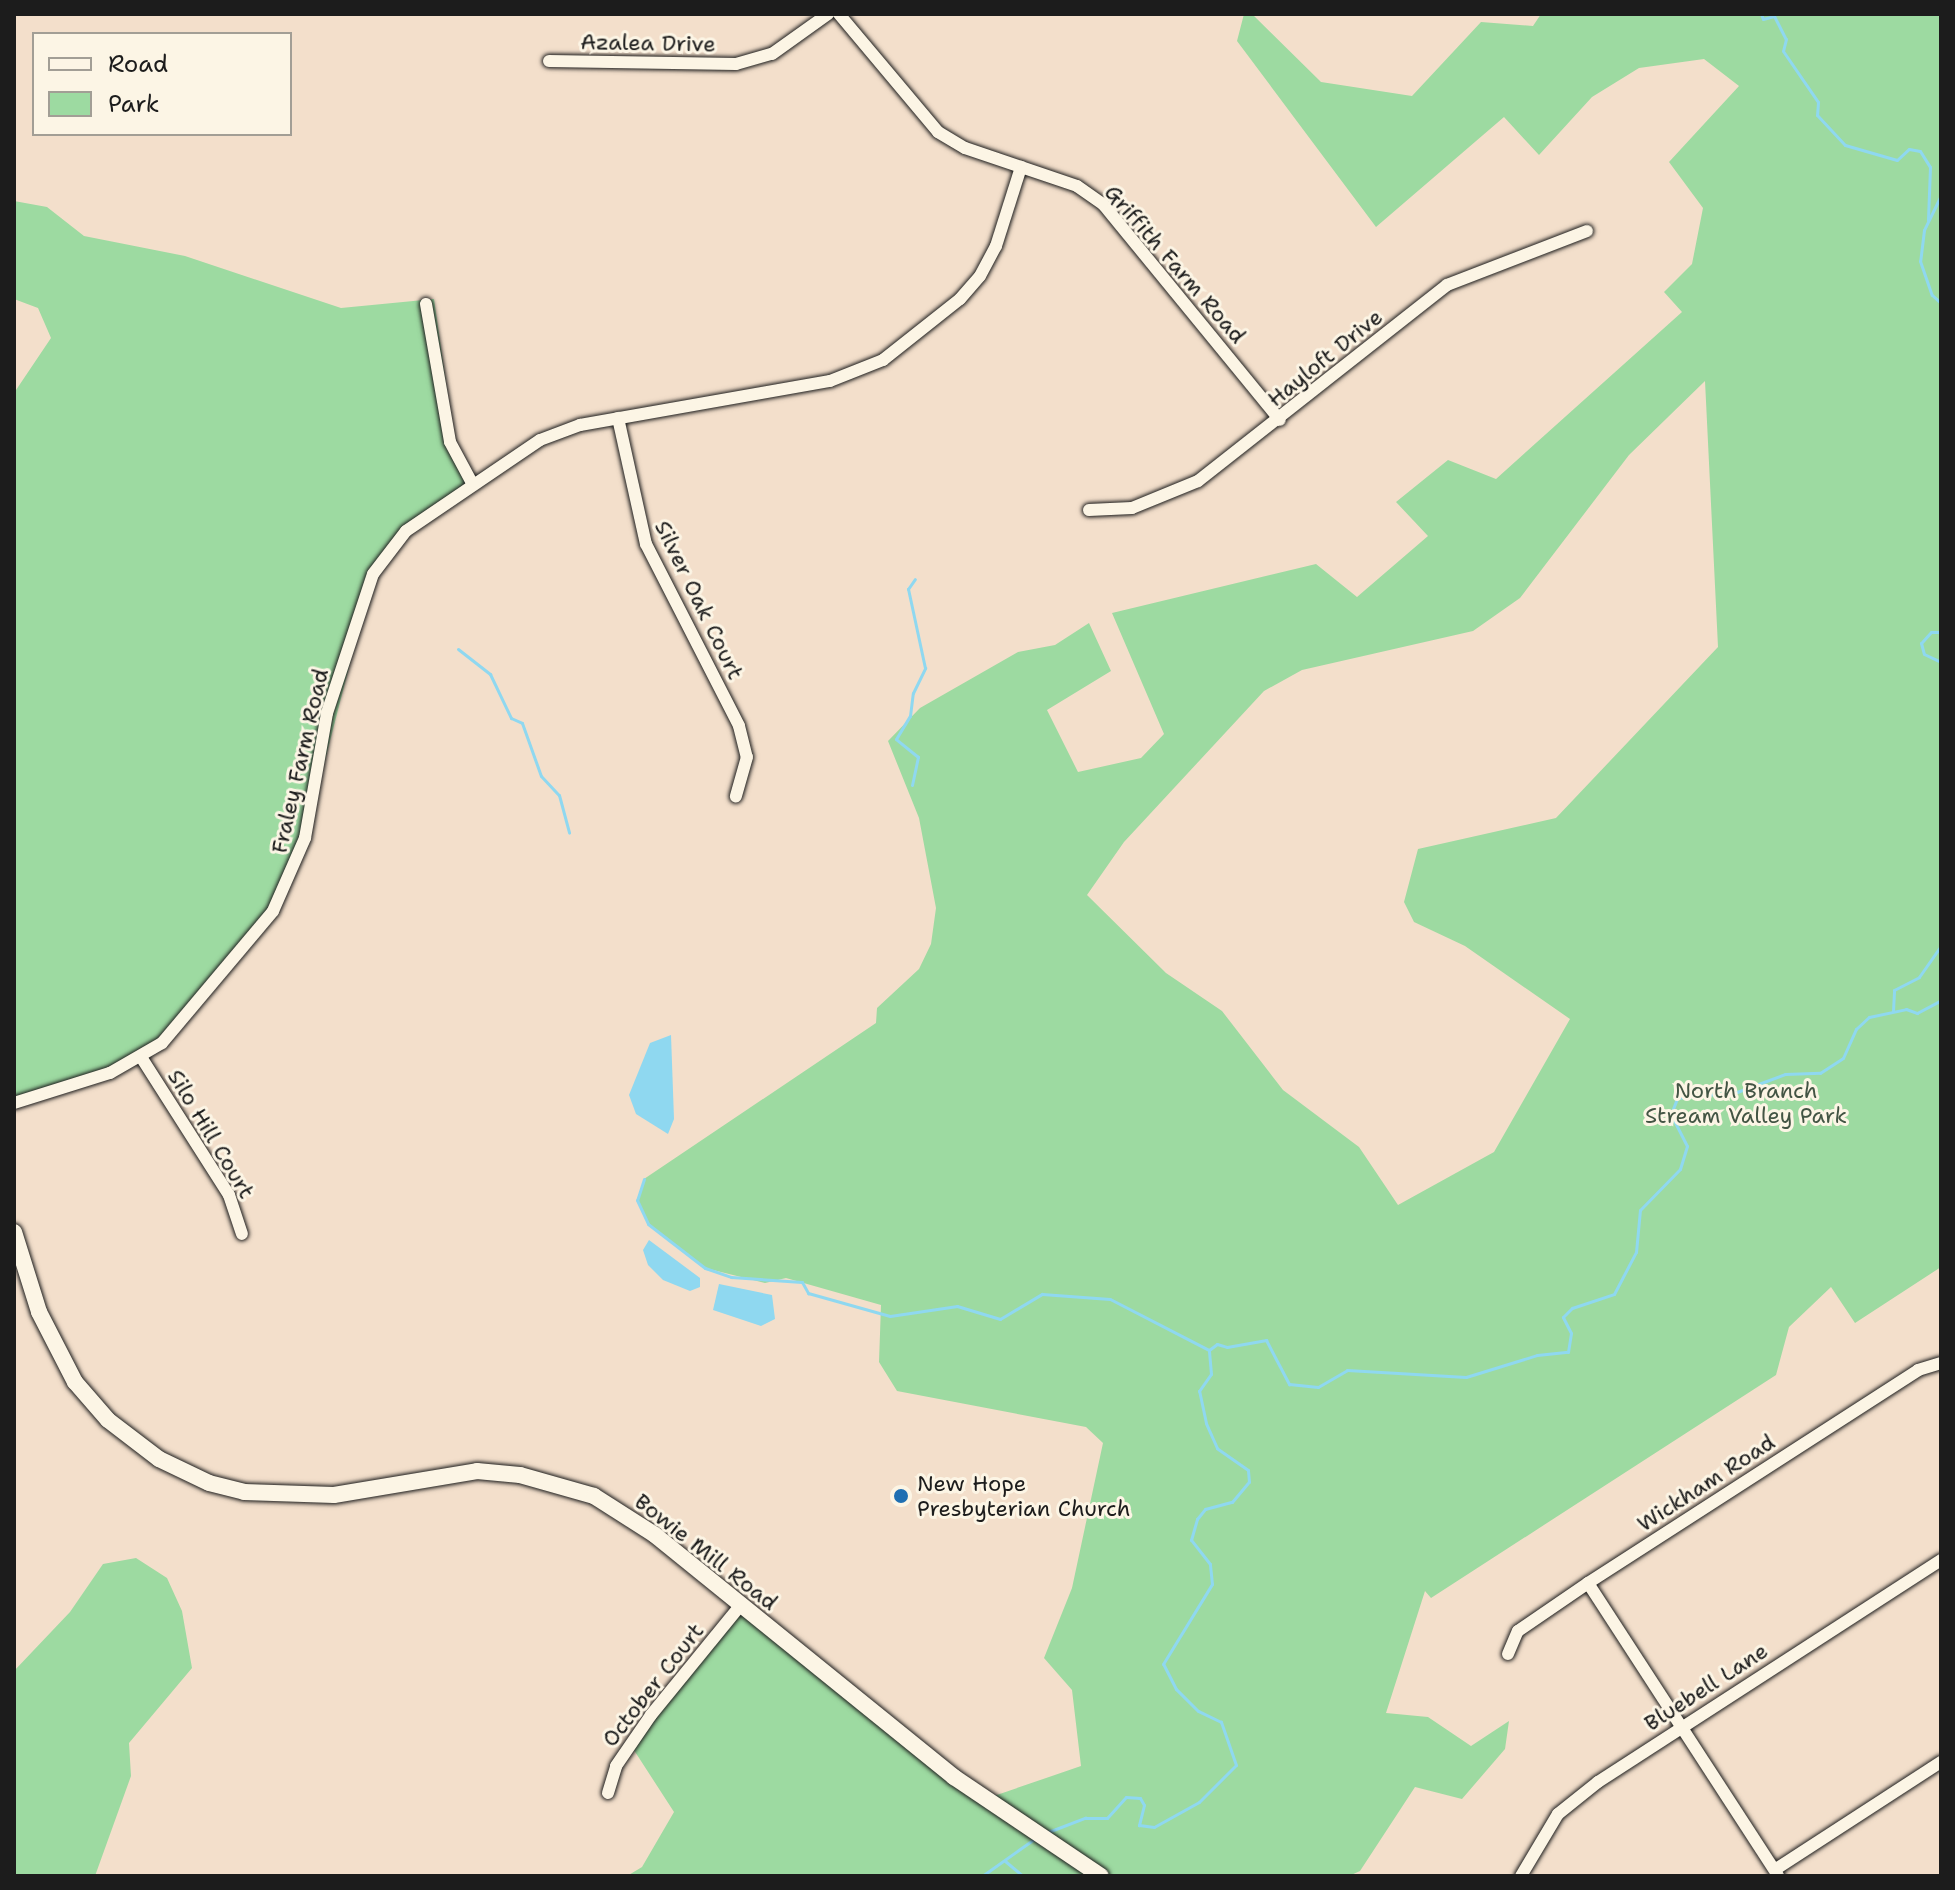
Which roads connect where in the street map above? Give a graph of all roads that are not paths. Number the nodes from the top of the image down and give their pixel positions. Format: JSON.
{"nodes":[{"id":1,"x":828,"y":14,"type":"edge"},
{"id":2,"x":839,"y":14,"type":"edge"},
{"id":3,"x":549,"y":61,"type":"dead end"},
{"id":4,"x":1021,"y":167,"type":"junction"},
{"id":5,"x":1587,"y":231,"type":"dead end"},
{"id":6,"x":426,"y":304,"type":"dead end"},
{"id":7,"x":618,"y":418,"type":"junction"},
{"id":8,"x":1280,"y":420,"type":"junction"},
{"id":9,"x":472,"y":483,"type":"junction"},
{"id":10,"x":1089,"y":510,"type":"dead end"},
{"id":11,"x":736,"y":796,"type":"dead end"},
{"id":12,"x":141,"y":1057,"type":"junction"},
{"id":13,"x":14,"y":1103,"type":"edge"},
{"id":14,"x":14,"y":1232,"type":"edge"},
{"id":15,"x":242,"y":1234,"type":"dead end"},
{"id":16,"x":1941,"y":1363,"type":"edge"},
{"id":17,"x":1941,"y":1560,"type":"edge"},
{"id":18,"x":1588,"y":1583,"type":"junction"},
{"id":19,"x":740,"y":1606,"type":"junction"},
{"id":20,"x":1508,"y":1654,"type":"dead end"},
{"id":21,"x":1683,"y":1726,"type":"junction"},
{"id":22,"x":1941,"y":1762,"type":"edge"},
{"id":23,"x":608,"y":1793,"type":"dead end"},
{"id":24,"x":1777,"y":1872,"type":"edge"},
{"id":25,"x":1101,"y":1876,"type":"edge"},
{"id":26,"x":1521,"y":1876,"type":"edge"}],
"edges":[{"from":1,"to":3,"type":"street","name":"Azalea Drive"},
{"from":2,"to":4,"type":"street","name":"Griffith Farm Road"},
{"from":4,"to":7,"type":"street","name":"Fraley Farm Road"},
{"from":4,"to":8,"type":"street","name":"Griffith Farm Road"},
{"from":5,"to":8,"type":"street","name":"Hayloft Drive"},
{"from":6,"to":9,"type":"street"},
{"from":7,"to":9,"type":"street","name":"Fraley Farm Road"},
{"from":7,"to":11,"type":"street","name":"Silver Oak Court"},
{"from":8,"to":10,"type":"street","name":"Hayloft Drive"},
{"from":9,"to":12,"type":"street","name":"Fraley Farm Road"},
{"from":12,"to":13,"type":"street","name":"Fraley Farm Road"},
{"from":12,"to":15,"type":"street","name":"Silo Hill Court"},
{"from":14,"to":19,"type":"street","name":"Bowie Mill Road"},
{"from":16,"to":18,"type":"street","name":"Wickham Road"},
{"from":17,"to":21,"type":"street","name":"Bluebell Lane"},
{"from":18,"to":20,"type":"street","name":"Wickham Road"},
{"from":18,"to":21,"type":"street"},
{"from":19,"to":23,"type":"street","name":"October Court"},
{"from":19,"to":25,"type":"street","name":"Bowie Mill Road"},
{"from":21,"to":24,"type":"street"},
{"from":21,"to":26,"type":"street","name":"Bluebell Lane"},
{"from":22,"to":24,"type":"street"}]}
